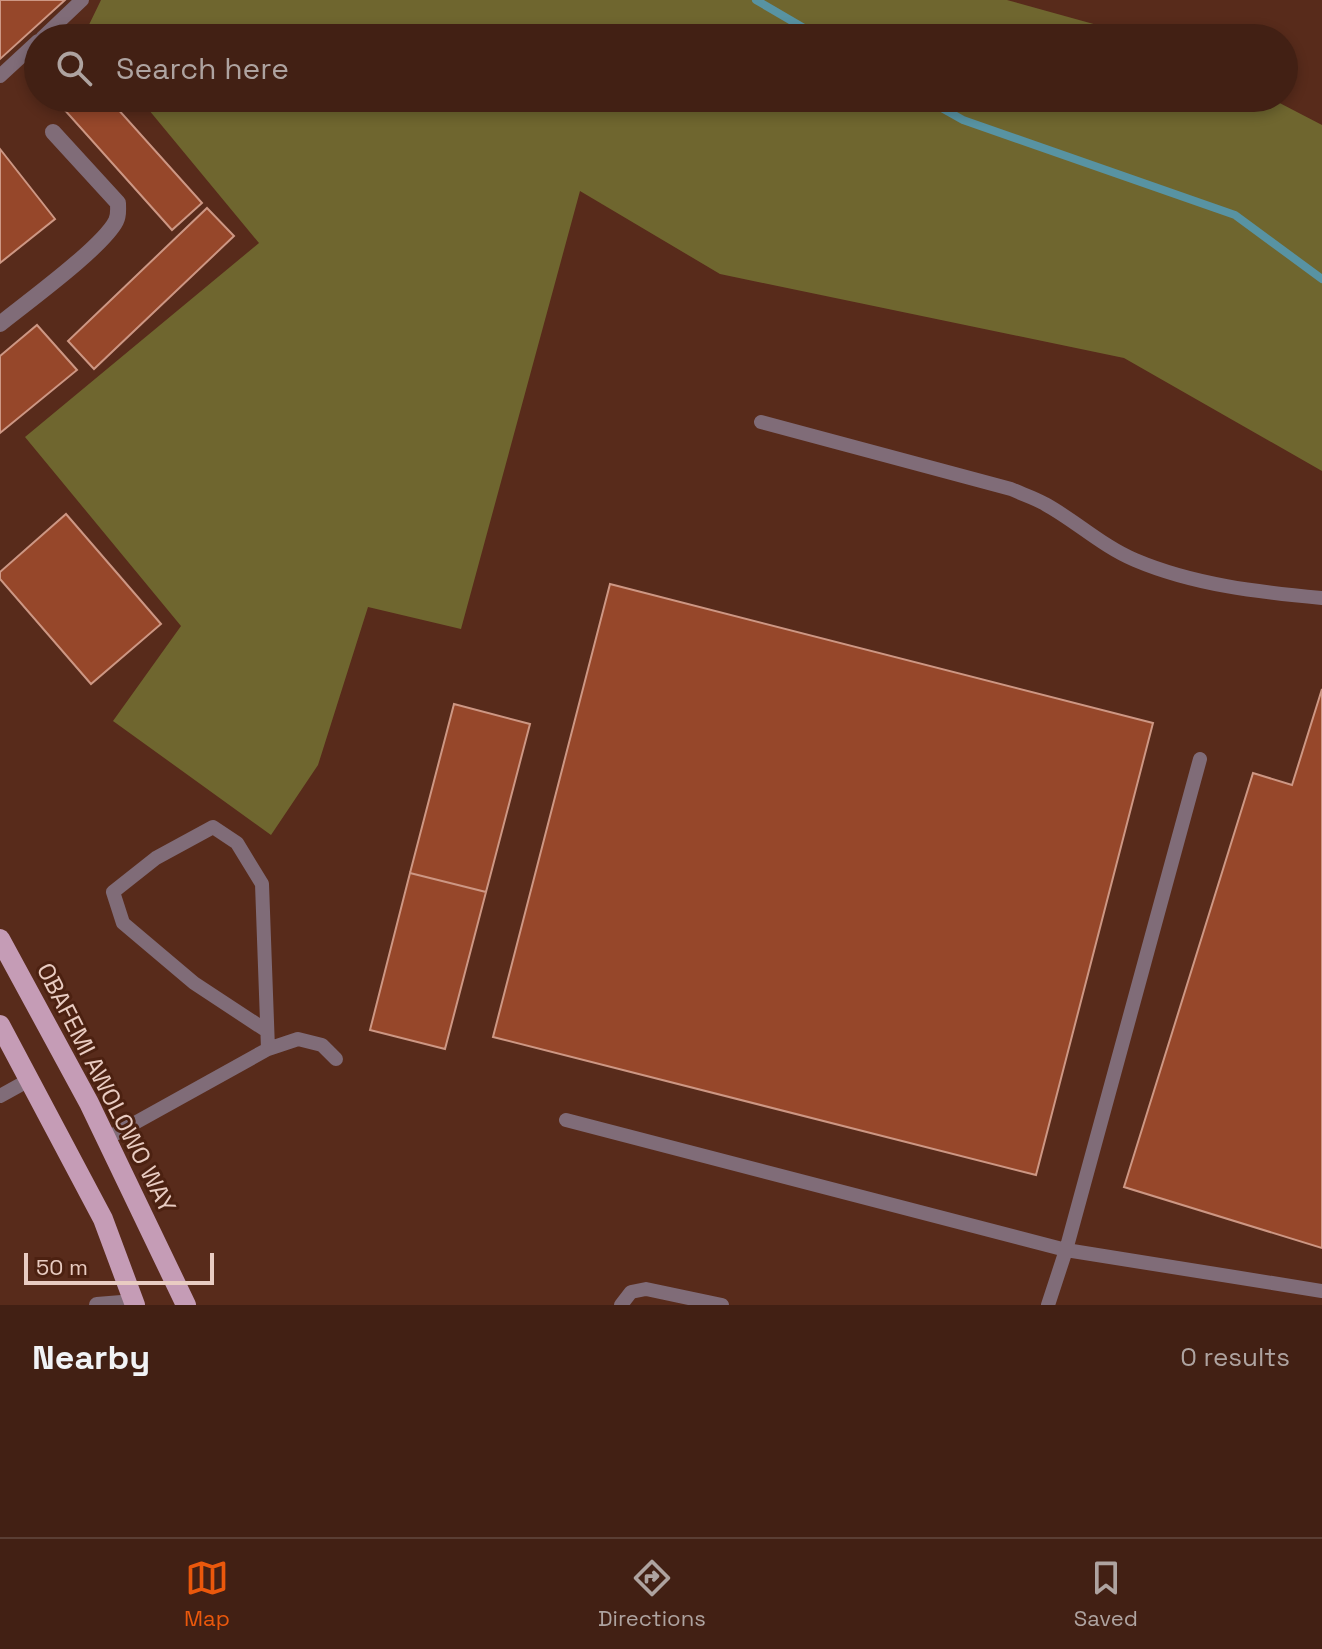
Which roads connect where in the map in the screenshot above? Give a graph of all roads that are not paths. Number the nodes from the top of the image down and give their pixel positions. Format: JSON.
{"nodes":[{"id":1,"x":82,"y":0,"type":"edge"},
{"id":2,"x":57,"y":24,"type":"edge"},
{"id":3,"x":24,"y":54,"type":"edge"},
{"id":4,"x":0,"y":76,"type":"edge"},
{"id":5,"x":53,"y":132,"type":"dead end"},
{"id":6,"x":0,"y":324,"type":"edge"},
{"id":7,"x":761,"y":422,"type":"dead end"},
{"id":8,"x":1322,"y":598,"type":"edge"},
{"id":9,"x":1200,"y":759,"type":"dead end"},
{"id":10,"x":0,"y":939,"type":"edge"},
{"id":11,"x":0,"y":1025,"type":"edge"},
{"id":12,"x":267,"y":1031,"type":"junction"},
{"id":13,"x":268,"y":1049,"type":"junction"},
{"id":14,"x":336,"y":1059,"type":"dead end"},
{"id":15,"x":29,"y":1080,"type":"junction"},
{"id":16,"x":0,"y":1096,"type":"edge"},
{"id":17,"x":566,"y":1120,"type":"dead end"},
{"id":18,"x":106,"y":1139,"type":"junction"},
{"id":19,"x":1066,"y":1250,"type":"junction"},
{"id":20,"x":1322,"y":1291,"type":"edge"},
{"id":21,"x":135,"y":1303,"type":"edge"},
{"id":22,"x":97,"y":1305,"type":"edge"},
{"id":23,"x":186,"y":1305,"type":"edge"},
{"id":24,"x":621,"y":1305,"type":"edge"},
{"id":25,"x":722,"y":1305,"type":"edge"},
{"id":26,"x":1048,"y":1305,"type":"edge"}],
"edges":[{"from":1,"to":2,"type":"lane"},
{"from":3,"to":4,"type":"lane"},
{"from":5,"to":6,"type":"street"},
{"from":7,"to":8,"type":"lane"},
{"from":9,"to":19,"type":"lane"},
{"from":10,"to":18,"type":"main road","name":"OBAFEMI AWOLOWO WAY"},
{"from":11,"to":15,"type":"main road"},
{"from":12,"to":12,"type":"lane"},
{"from":12,"to":13,"type":"lane"},
{"from":13,"to":14,"type":"lane"},
{"from":13,"to":18,"type":"lane"},
{"from":15,"to":16,"type":"lane"},
{"from":15,"to":21,"type":"main road"},
{"from":17,"to":19,"type":"lane"},
{"from":18,"to":23,"type":"main road","name":"OBAFEMI AWOLOWO WAY"},
{"from":19,"to":20,"type":"lane"},
{"from":19,"to":26,"type":"lane"},
{"from":21,"to":22,"type":"street"},
{"from":24,"to":25,"type":"lane"}]}
